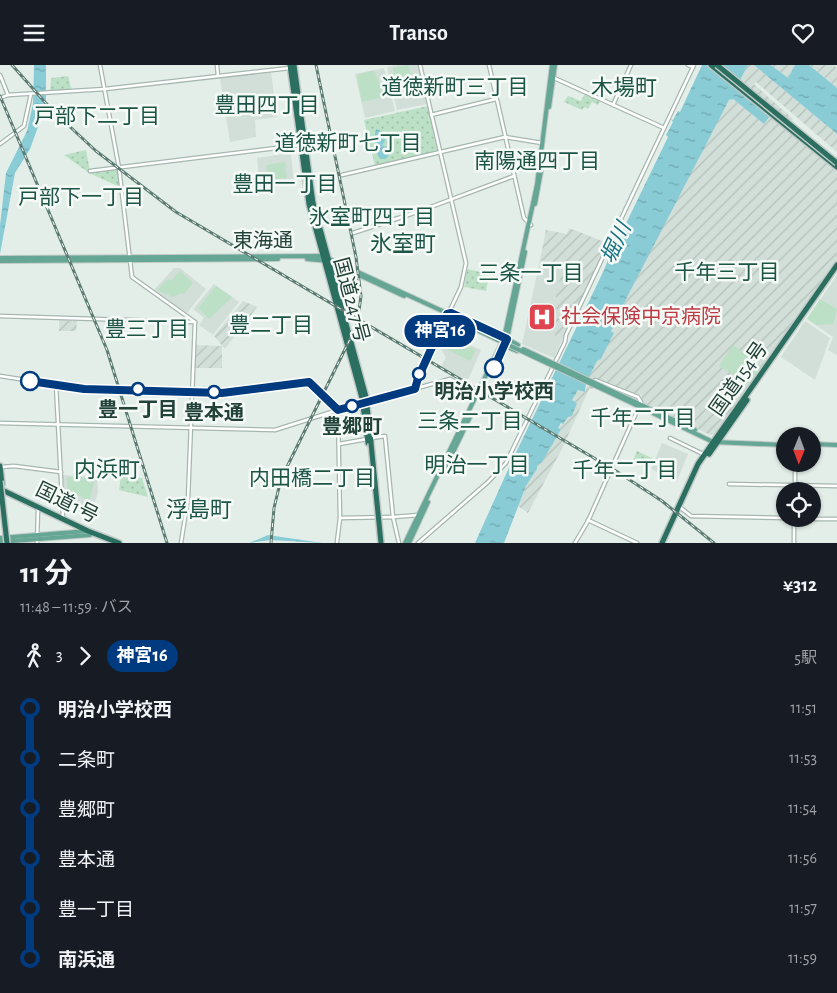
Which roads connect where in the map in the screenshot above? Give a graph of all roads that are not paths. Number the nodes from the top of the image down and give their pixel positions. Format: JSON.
{"nodes":[{"id":1,"x":100,"y":65,"type":"edge"},
{"id":2,"x":217,"y":65,"type":"edge"},
{"id":3,"x":420,"y":65,"type":"edge"},
{"id":4,"x":488,"y":65,"type":"edge"},
{"id":5,"x":553,"y":65,"type":"edge"},
{"id":6,"x":631,"y":65,"type":"edge"},
{"id":7,"x":688,"y":65,"type":"edge"},
{"id":8,"x":714,"y":65,"type":"edge"},
{"id":9,"x":293,"y":66,"type":"edge"},
{"id":10,"x":693,"y":66,"type":"edge"},
{"id":11,"x":0,"y":75,"type":"edge"},
{"id":12,"x":218,"y":76,"type":"junction"},
{"id":13,"x":552,"y":77,"type":"junction"},
{"id":14,"x":105,"y":89,"type":"junction"},
{"id":15,"x":32,"y":93,"type":"junction"},
{"id":16,"x":8,"y":95,"type":"junction"},
{"id":17,"x":0,"y":98,"type":"edge"},
{"id":18,"x":496,"y":99,"type":"junction"},
{"id":19,"x":613,"y":105,"type":"junction"},
{"id":20,"x":432,"y":115,"type":"junction"},
{"id":21,"x":664,"y":129,"type":"junction"},
{"id":22,"x":505,"y":137,"type":"junction"},
{"id":23,"x":542,"y":143,"type":"junction"},
{"id":24,"x":0,"y":145,"type":"edge"},
{"id":25,"x":301,"y":145,"type":"junction"},
{"id":26,"x":440,"y":153,"type":"junction"},
{"id":27,"x":837,"y":164,"type":"edge"},
{"id":28,"x":119,"y":168,"type":"junction"},
{"id":29,"x":90,"y":171,"type":"dead end"},
{"id":30,"x":342,"y":175,"type":"dead end"},
{"id":31,"x":514,"y":175,"type":"junction"},
{"id":32,"x":451,"y":199,"type":"junction"},
{"id":33,"x":530,"y":225,"type":"junction"},
{"id":34,"x":353,"y":233,"type":"dead end"},
{"id":35,"x":326,"y":258,"type":"junction"},
{"id":36,"x":130,"y":259,"type":"junction"},
{"id":37,"x":0,"y":260,"type":"edge"},
{"id":38,"x":837,"y":265,"type":"edge"},
{"id":39,"x":837,"y":270,"type":"edge"},
{"id":40,"x":0,"y":316,"type":"edge"},
{"id":41,"x":449,"y":316,"type":"junction"},
{"id":42,"x":195,"y":322,"type":"junction"},
{"id":43,"x":506,"y":339,"type":"junction"},
{"id":44,"x":504,"y":346,"type":"junction"},
{"id":45,"x":0,"y":376,"type":"edge"},
{"id":46,"x":587,"y":381,"type":"junction"},
{"id":47,"x":56,"y":385,"type":"junction"},
{"id":48,"x":592,"y":386,"type":"dead end"},
{"id":49,"x":415,"y":389,"type":"junction"},
{"id":50,"x":192,"y":391,"type":"junction"},
{"id":51,"x":479,"y":395,"type":"junction"},
{"id":52,"x":365,"y":402,"type":"junction"},
{"id":53,"x":640,"y":406,"type":"junction"},
{"id":54,"x":338,"y":410,"type":"junction"},
{"id":55,"x":0,"y":423,"type":"edge"},
{"id":56,"x":58,"y":423,"type":"junction"},
{"id":57,"x":191,"y":427,"type":"junction"},
{"id":58,"x":670,"y":438,"type":"dead end"},
{"id":59,"x":369,"y":441,"type":"junction"},
{"id":60,"x":716,"y":441,"type":"junction"},
{"id":61,"x":338,"y":444,"type":"junction"},
{"id":62,"x":776,"y":444,"type":"edge"},
{"id":63,"x":821,"y":445,"type":"edge"},
{"id":64,"x":837,"y":446,"type":"edge"},
{"id":65,"x":704,"y":455,"type":"junction"},
{"id":66,"x":0,"y":467,"type":"edge"},
{"id":67,"x":61,"y":472,"type":"junction"},
{"id":68,"x":0,"y":481,"type":"edge"},
{"id":69,"x":729,"y":484,"type":"dead end"},
{"id":70,"x":776,"y":485,"type":"edge"},
{"id":71,"x":821,"y":486,"type":"edge"},
{"id":72,"x":837,"y":486,"type":"edge"},
{"id":73,"x":1,"y":490,"type":"edge"},
{"id":74,"x":0,"y":503,"type":"edge"},
{"id":75,"x":681,"y":508,"type":"junction"},
{"id":76,"x":38,"y":509,"type":"junction"},
{"id":77,"x":419,"y":515,"type":"junction"},
{"id":78,"x":394,"y":517,"type":"junction"},
{"id":79,"x":340,"y":518,"type":"junction"},
{"id":80,"x":776,"y":518,"type":"edge"},
{"id":81,"x":63,"y":519,"type":"junction"},
{"id":82,"x":821,"y":519,"type":"edge"},
{"id":83,"x":837,"y":519,"type":"edge"},
{"id":84,"x":588,"y":520,"type":"junction"},
{"id":85,"x":794,"y":527,"type":"edge"},
{"id":86,"x":0,"y":531,"type":"edge"},
{"id":87,"x":87,"y":533,"type":"junction"},
{"id":88,"x":102,"y":538,"type":"junction"},
{"id":89,"x":37,"y":539,"type":"edge"},
{"id":90,"x":4,"y":541,"type":"edge"},
{"id":91,"x":338,"y":542,"type":"edge"},
{"id":92,"x":111,"y":543,"type":"edge"},
{"id":93,"x":119,"y":543,"type":"edge"},
{"id":94,"x":181,"y":543,"type":"edge"},
{"id":95,"x":380,"y":543,"type":"edge"},
{"id":96,"x":399,"y":543,"type":"edge"},
{"id":97,"x":407,"y":543,"type":"edge"},
{"id":98,"x":418,"y":543,"type":"edge"},
{"id":99,"x":575,"y":543,"type":"edge"},
{"id":100,"x":637,"y":543,"type":"edge"},
{"id":101,"x":664,"y":543,"type":"edge"},
{"id":102,"x":794,"y":543,"type":"edge"}],
"edges":[{"from":1,"to":14,"type":"street"},
{"from":2,"to":12,"type":"street"},
{"from":3,"to":20,"type":"street"},
{"from":4,"to":18,"type":"street"},
{"from":5,"to":13,"type":"main road"},
{"from":6,"to":19,"type":"street"},
{"from":7,"to":10,"type":"street"},
{"from":8,"to":27,"type":"highway","bridge":true},
{"from":8,"to":27,"type":"street","bridge":true},
{"from":9,"to":12,"type":"street"},
{"from":9,"to":25,"type":"highway","name":"国道247号"},
{"from":9,"to":35,"type":"highway","name":"国道247号"},
{"from":10,"to":21,"type":"street"},
{"from":11,"to":16,"type":"street"},
{"from":12,"to":14,"type":"street"},
{"from":13,"to":19,"type":"street"},
{"from":13,"to":23,"type":"main road"},
{"from":13,"to":33,"type":"main road"},
{"from":14,"to":15,"type":"street"},
{"from":14,"to":28,"type":"street"},
{"from":15,"to":16,"type":"street"},
{"from":15,"to":24,"type":"street"},
{"from":16,"to":17,"type":"street"},
{"from":18,"to":20,"type":"street"},
{"from":18,"to":22,"type":"street"},
{"from":19,"to":21,"type":"street"},
{"from":20,"to":26,"type":"street"},
{"from":21,"to":98,"type":"street"},
{"from":22,"to":23,"type":"street"},
{"from":22,"to":26,"type":"street"},
{"from":22,"to":31,"type":"street"},
{"from":23,"to":33,"type":"main road"},
{"from":25,"to":28,"type":"street"},
{"from":25,"to":35,"type":"highway","name":"国道247号"},
{"from":26,"to":30,"type":"street"},
{"from":26,"to":32,"type":"street"},
{"from":28,"to":29,"type":"street"},
{"from":28,"to":36,"type":"street"},
{"from":31,"to":32,"type":"street"},
{"from":31,"to":33,"type":"street"},
{"from":32,"to":34,"type":"street"},
{"from":32,"to":41,"type":"street"},
{"from":33,"to":43,"type":"main road"},
{"from":35,"to":36,"type":"main road","name":"東海通"},
{"from":35,"to":41,"type":"main road","name":"東海通"},
{"from":35,"to":52,"type":"highway","name":"国道247号"},
{"from":36,"to":37,"type":"main road","name":"東海通"},
{"from":36,"to":42,"type":"street"},
{"from":38,"to":60,"type":"highway","name":"国道154号"},
{"from":39,"to":60,"type":"highway","name":"国道154号"},
{"from":40,"to":42,"type":"street"},
{"from":41,"to":46,"type":"main road","name":"東海通","bridge":true},
{"from":41,"to":49,"type":"street"},
{"from":42,"to":50,"type":"street"},
{"from":43,"to":44,"type":"main road"},
{"from":43,"to":46,"type":"main road","bridge":true},
{"from":44,"to":46,"type":"main road","bridge":true},
{"from":44,"to":51,"type":"main road"},
{"from":45,"to":47,"type":"street"},
{"from":46,"to":53,"type":"main road","name":"東海通","bridge":true},
{"from":47,"to":50,"type":"street"},
{"from":47,"to":56,"type":"street"},
{"from":48,"to":53,"type":"street"},
{"from":49,"to":51,"type":"street"},
{"from":49,"to":52,"type":"street"},
{"from":50,"to":54,"type":"street"},
{"from":50,"to":57,"type":"street"},
{"from":51,"to":77,"type":"main road"},
{"from":51,"to":97,"type":"main road"},
{"from":52,"to":54,"type":"street"},
{"from":52,"to":59,"type":"highway","name":"国道247号"},
{"from":53,"to":60,"type":"main road","name":"東海通"},
{"from":53,"to":84,"type":"street"},
{"from":54,"to":57,"type":"street"},
{"from":54,"to":61,"type":"street"},
{"from":55,"to":56,"type":"street"},
{"from":56,"to":57,"type":"street"},
{"from":56,"to":67,"type":"street"},
{"from":57,"to":94,"type":"street"},
{"from":58,"to":65,"type":"street"},
{"from":59,"to":61,"type":"street"},
{"from":59,"to":78,"type":"street"},
{"from":59,"to":95,"type":"highway","name":"国道247号","bridge":true},
{"from":60,"to":62,"type":"main road","name":"東海通"},
{"from":60,"to":65,"type":"highway","name":"国道154号"},
{"from":60,"to":75,"type":"highway","name":"国道154号"},
{"from":61,"to":79,"type":"street"},
{"from":63,"to":64,"type":"main road"},
{"from":65,"to":101,"type":"highway","name":"国道154号"},
{"from":66,"to":67,"type":"street"},
{"from":66,"to":73,"type":"highway"},
{"from":67,"to":81,"type":"street"},
{"from":68,"to":90,"type":"highway","bridge":true},
{"from":69,"to":70,"type":"street"},
{"from":71,"to":72,"type":"street"},
{"from":73,"to":76,"type":"highway","name":"国道1号"},
{"from":73,"to":81,"type":"highway","name":"国道1号"},
{"from":73,"to":90,"type":"main road"},
{"from":74,"to":90,"type":"highway","bridge":true},
{"from":75,"to":80,"type":"street"},
{"from":75,"to":101,"type":"highway","name":"国道154号"},
{"from":76,"to":87,"type":"highway","name":"国道1号"},
{"from":76,"to":89,"type":"street"},
{"from":77,"to":78,"type":"street"},
{"from":77,"to":97,"type":"main road"},
{"from":78,"to":79,"type":"street"},
{"from":78,"to":96,"type":"street"},
{"from":79,"to":91,"type":"street"},
{"from":81,"to":87,"type":"highway","name":"国道1号"},
{"from":82,"to":83,"type":"street"},
{"from":84,"to":99,"type":"street"},
{"from":84,"to":100,"type":"street"},
{"from":85,"to":102,"type":"street"},
{"from":86,"to":90,"type":"main road"},
{"from":87,"to":88,"type":"highway","name":"国道1号"},
{"from":87,"to":89,"type":"main road"},
{"from":87,"to":89,"type":"main road"},
{"from":88,"to":92,"type":"highway","name":"国道1号"},
{"from":88,"to":93,"type":"highway","name":"国道1号"},
{"from":89,"to":90,"type":"main road"}]}
